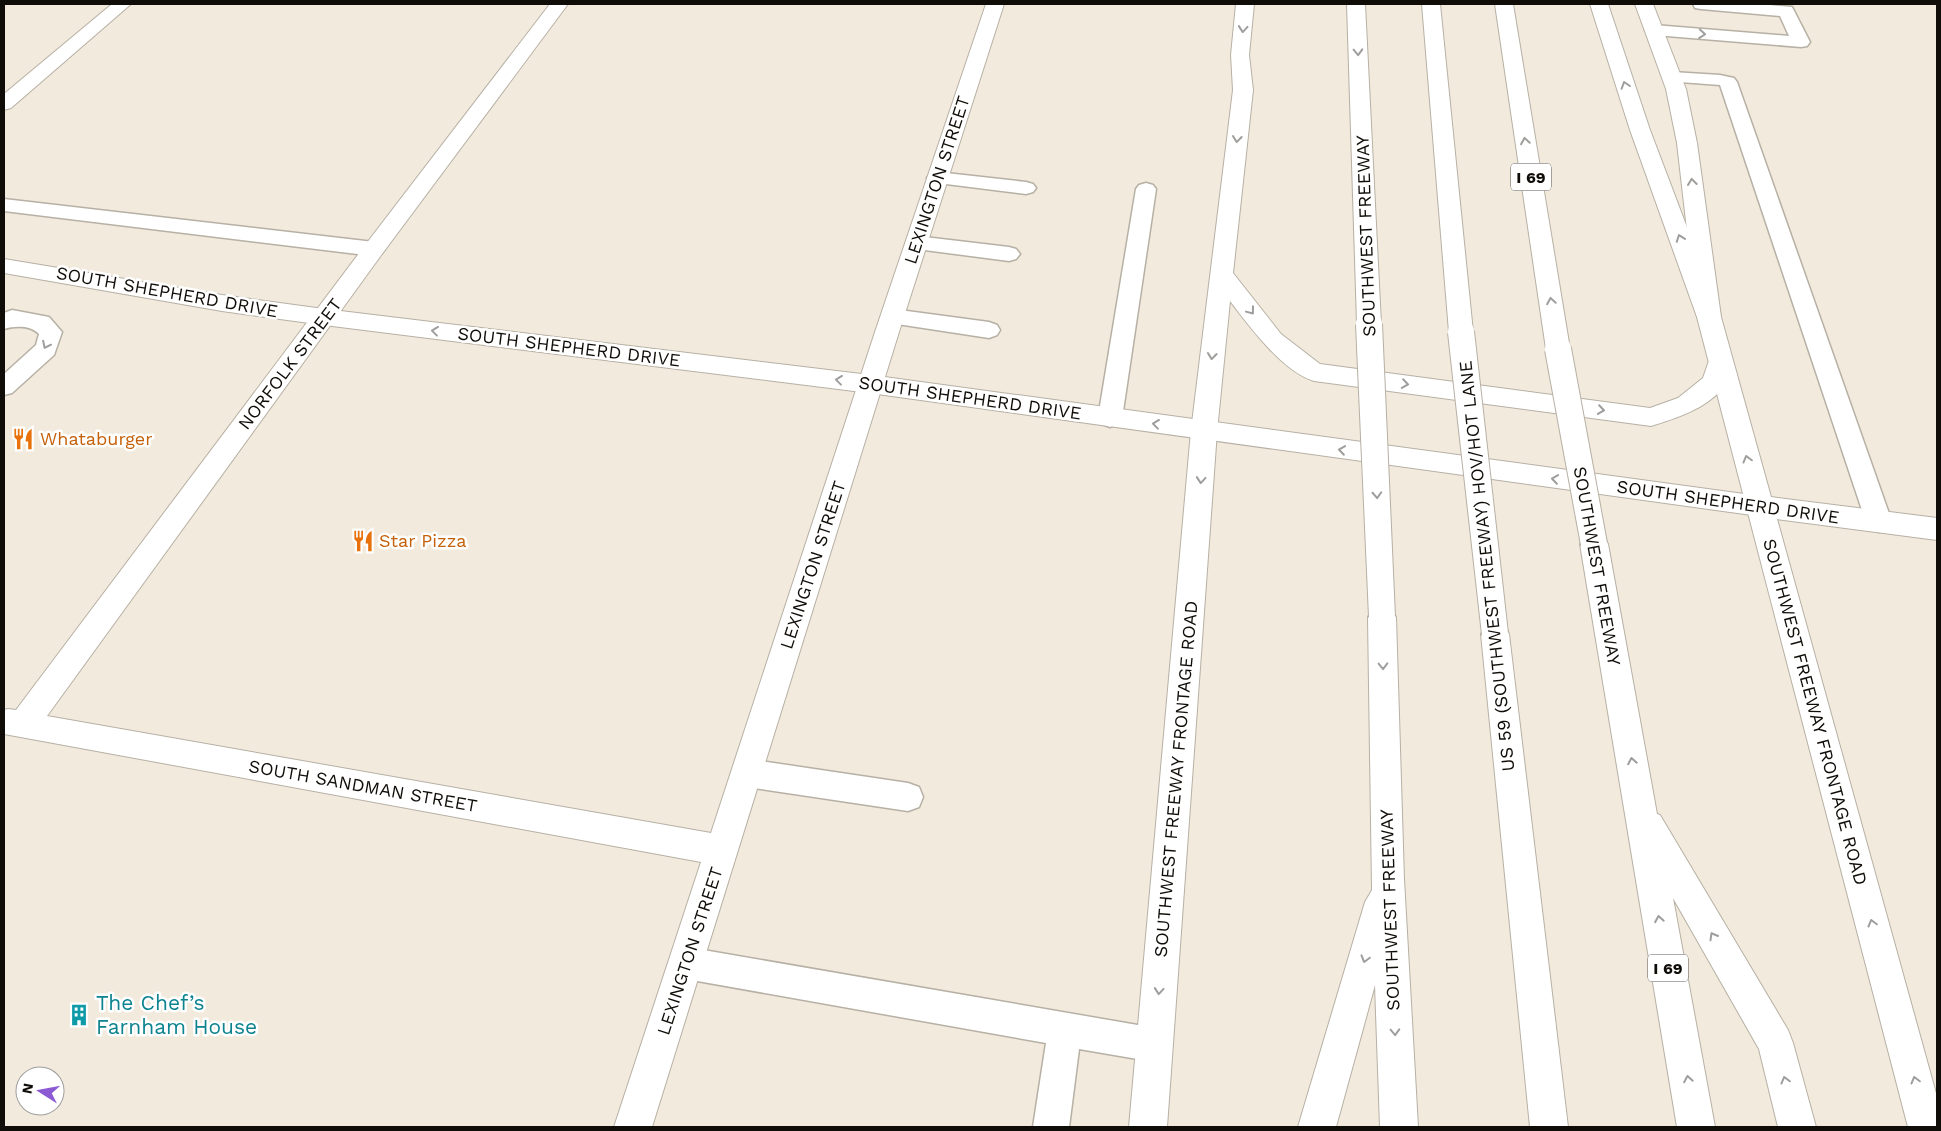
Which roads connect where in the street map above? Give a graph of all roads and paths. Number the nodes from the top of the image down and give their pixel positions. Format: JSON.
{"nodes":[{"id":1,"x":122,"y":4,"type":"edge"},
{"id":2,"x":559,"y":4,"type":"edge"},
{"id":3,"x":995,"y":4,"type":"edge"},
{"id":4,"x":1245,"y":4,"type":"edge"},
{"id":5,"x":1356,"y":4,"type":"edge"},
{"id":6,"x":1431,"y":4,"type":"edge"},
{"id":7,"x":1504,"y":4,"type":"edge"},
{"id":8,"x":1599,"y":4,"type":"edge"},
{"id":9,"x":1644,"y":4,"type":"edge"},
{"id":10,"x":1701,"y":4,"type":"edge"},
{"id":11,"x":1654,"y":30,"type":"junction"},
{"id":12,"x":1672,"y":77,"type":"junction"},
{"id":13,"x":4,"y":104,"type":"edge"},
{"id":14,"x":937,"y":178,"type":"junction"},
{"id":15,"x":1026,"y":188,"type":"dead end"},
{"id":16,"x":1141,"y":198,"type":"dead end"},
{"id":17,"x":4,"y":205,"type":"edge"},
{"id":18,"x":916,"y":244,"type":"junction"},
{"id":19,"x":374,"y":249,"type":"junction"},
{"id":20,"x":1009,"y":254,"type":"dead end"},
{"id":21,"x":4,"y":266,"type":"edge"},
{"id":22,"x":1221,"y":273,"type":"junction"},
{"id":23,"x":324,"y":317,"type":"junction"},
{"id":24,"x":892,"y":317,"type":"junction"},
{"id":25,"x":1709,"y":317,"type":"junction"},
{"id":26,"x":4,"y":322,"type":"edge"},
{"id":27,"x":989,"y":330,"type":"dead end"},
{"id":28,"x":1720,"y":358,"type":"junction"},
{"id":29,"x":870,"y":384,"type":"junction"},
{"id":30,"x":4,"y":387,"type":"edge"},
{"id":31,"x":1110,"y":418,"type":"junction"},
{"id":32,"x":1204,"y":431,"type":"junction"},
{"id":33,"x":1760,"y":506,"type":"junction"},
{"id":34,"x":1879,"y":522,"type":"junction"},
{"id":35,"x":1937,"y":529,"type":"edge"},
{"id":36,"x":13,"y":723,"type":"edge"},
{"id":37,"x":747,"y":773,"type":"junction"},
{"id":38,"x":908,"y":797,"type":"dead end"},
{"id":39,"x":1640,"y":810,"type":"junction"},
{"id":40,"x":722,"y":850,"type":"junction"},
{"id":41,"x":1388,"y":879,"type":"junction"},
{"id":42,"x":686,"y":963,"type":"junction"},
{"id":43,"x":1065,"y":1028,"type":"junction"},
{"id":44,"x":1155,"y":1044,"type":"junction"},
{"id":45,"x":633,"y":1127,"type":"edge"},
{"id":46,"x":1051,"y":1127,"type":"edge"},
{"id":47,"x":1148,"y":1127,"type":"edge"},
{"id":48,"x":1317,"y":1127,"type":"edge"},
{"id":49,"x":1399,"y":1127,"type":"edge"},
{"id":50,"x":1549,"y":1127,"type":"edge"},
{"id":51,"x":1696,"y":1127,"type":"edge"},
{"id":52,"x":1797,"y":1127,"type":"edge"},
{"id":53,"x":1927,"y":1127,"type":"edge"}],
"edges":[{"from":1,"to":13,"type":"main road"},
{"from":2,"to":19,"type":"main road","name":"NORFOLK STREET"},
{"from":3,"to":14,"type":"main road","name":"LEXINGTON STREET"},
{"from":4,"to":22,"type":"main road","name":"SOUTHWEST FREEWAY FRONTAGE ROAD","one_way":true},
{"from":5,"to":41,"type":"main road","name":"SOUTHWEST FREEWAY","one_way":true,"bridge":true},
{"from":6,"to":50,"type":"main road","name":"US 59 (SOUTHWEST FREEWAY) HOV/HOT LANE","bridge":true},
{"from":39,"to":7,"type":"main road","name":"SOUTHWEST FREEWAY","number":"I 69","one_way":true,"bridge":true},
{"from":25,"to":8,"type":"main road","one_way":true},
{"from":9,"to":11,"type":"main road","name":"SOUTHWEST FREEWAY FRONTAGE ROAD"},
{"from":11,"to":10,"type":"lane","one_way":true},
{"from":11,"to":12,"type":"main road","name":"SOUTHWEST FREEWAY FRONTAGE ROAD"},
{"from":25,"to":12,"type":"main road","name":"SOUTHWEST FREEWAY FRONTAGE ROAD","one_way":true},
{"from":12,"to":34,"type":"lane"},
{"from":14,"to":15,"type":"lane"},
{"from":14,"to":18,"type":"main road","name":"LEXINGTON STREET"},
{"from":16,"to":31,"type":"lane"},
{"from":17,"to":19,"type":"lane"},
{"from":18,"to":20,"type":"lane"},
{"from":18,"to":24,"type":"main road","name":"LEXINGTON STREET"},
{"from":19,"to":23,"type":"main road","name":"NORFOLK STREET"},
{"from":21,"to":23,"type":"main road","name":"SOUTH SHEPHERD DRIVE"},
{"from":22,"to":28,"type":"main road","one_way":true},
{"from":22,"to":32,"type":"main road","name":"SOUTHWEST FREEWAY FRONTAGE ROAD","one_way":true},
{"from":29,"to":23,"type":"main road","name":"SOUTH SHEPHERD DRIVE","one_way":true},
{"from":23,"to":36,"type":"main road","name":"NORFOLK STREET"},
{"from":24,"to":27,"type":"lane"},
{"from":24,"to":29,"type":"main road","name":"LEXINGTON STREET"},
{"from":25,"to":28,"type":"main road","name":"SOUTHWEST FREEWAY FRONTAGE ROAD"},
{"from":26,"to":30,"type":"lane","one_way":true},
{"from":33,"to":28,"type":"main road","name":"SOUTHWEST FREEWAY FRONTAGE ROAD","one_way":true},
{"from":29,"to":31,"type":"main road","name":"SOUTH SHEPHERD DRIVE"},
{"from":29,"to":37,"type":"main road","name":"LEXINGTON STREET"},
{"from":32,"to":31,"type":"main road","name":"SOUTH SHEPHERD DRIVE","one_way":true},
{"from":33,"to":32,"type":"main road","name":"SOUTH SHEPHERD DRIVE","one_way":true},
{"from":32,"to":44,"type":"main road","name":"SOUTHWEST FREEWAY FRONTAGE ROAD","one_way":true},
{"from":33,"to":34,"type":"main road","name":"SOUTH SHEPHERD DRIVE"},
{"from":53,"to":33,"type":"main road","name":"SOUTHWEST FREEWAY FRONTAGE ROAD","one_way":true},
{"from":34,"to":35,"type":"main road","name":"SOUTH SHEPHERD DRIVE"},
{"from":36,"to":40,"type":"main road","name":"SOUTH SANDMAN STREET"},
{"from":37,"to":38,"type":"lane"},
{"from":37,"to":40,"type":"main road","name":"LEXINGTON STREET"},
{"from":51,"to":39,"type":"main road","name":"SOUTHWEST FREEWAY","number":"I 69","one_way":true},
{"from":52,"to":39,"type":"main road","one_way":true},
{"from":40,"to":42,"type":"main road","name":"LEXINGTON STREET"},
{"from":41,"to":48,"type":"main road","one_way":true},
{"from":41,"to":49,"type":"main road","name":"SOUTHWEST FREEWAY","one_way":true},
{"from":42,"to":43,"type":"lane"},
{"from":42,"to":45,"type":"main road","name":"LEXINGTON STREET"},
{"from":43,"to":44,"type":"lane"},
{"from":43,"to":46,"type":"lane"},
{"from":44,"to":47,"type":"main road","name":"SOUTHWEST FREEWAY FRONTAGE ROAD"}]}
